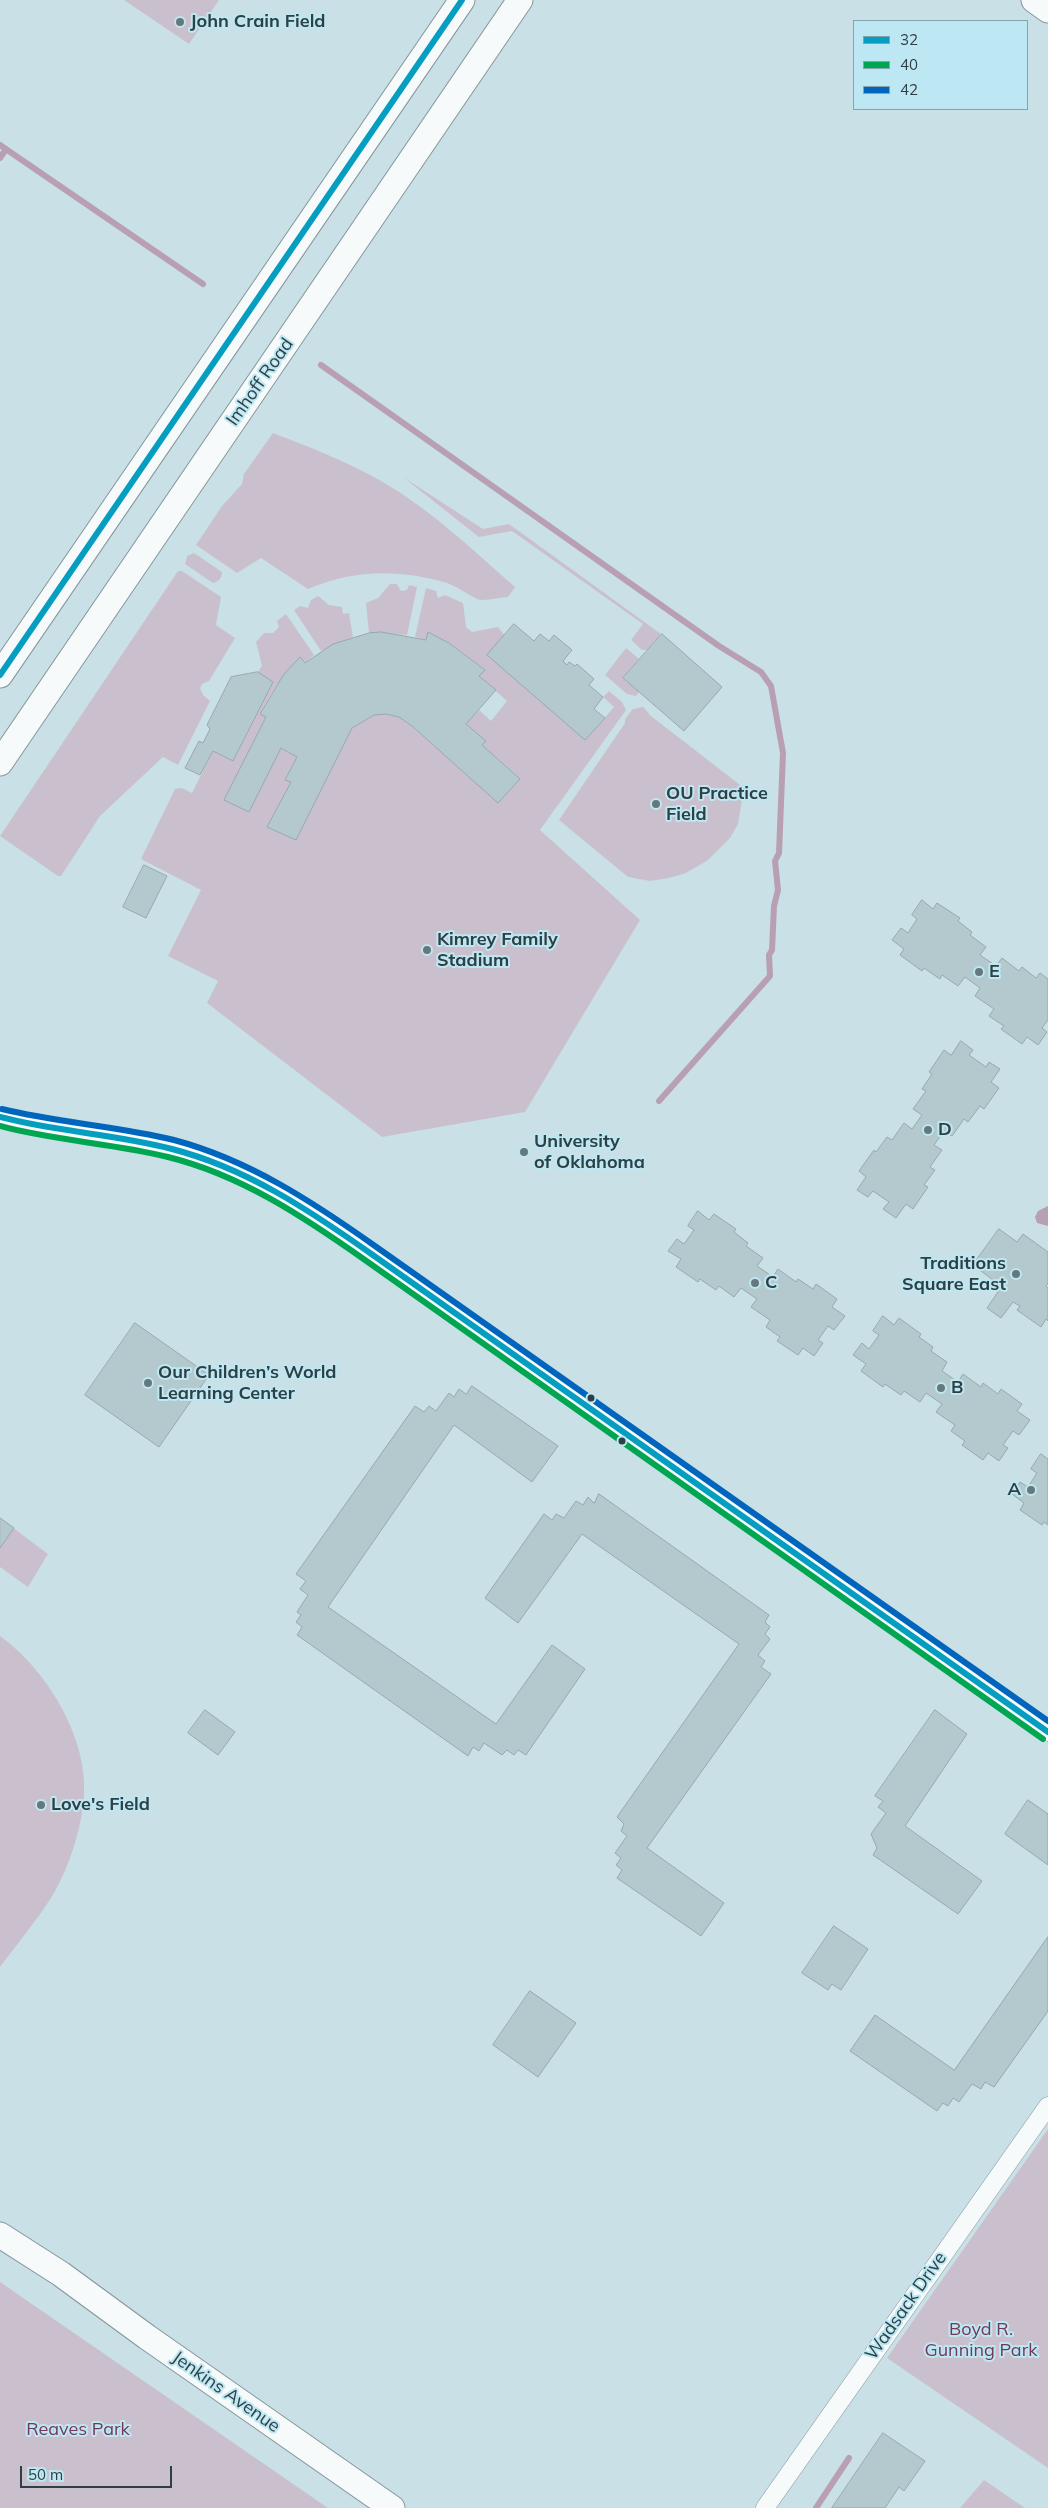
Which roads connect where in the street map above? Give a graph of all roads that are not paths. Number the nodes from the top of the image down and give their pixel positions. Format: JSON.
{"nodes":[{"id":1,"x":462,"y":0,"type":"edge"},
{"id":2,"x":520,"y":0,"type":"edge"},
{"id":3,"x":1034,"y":0,"type":"edge"},
{"id":4,"x":1048,"y":10,"type":"edge"},
{"id":5,"x":0,"y":675,"type":"edge"},
{"id":6,"x":0,"y":763,"type":"edge"},
{"id":7,"x":0,"y":1117,"type":"edge"},
{"id":8,"x":1048,"y":1732,"type":"edge"},
{"id":9,"x":1048,"y":2106,"type":"edge"},
{"id":10,"x":0,"y":2217,"type":"edge"},
{"id":11,"x":0,"y":2235,"type":"edge"},
{"id":12,"x":61,"y":2274,"type":"junction"},
{"id":13,"x":392,"y":2508,"type":"edge"},
{"id":14,"x":765,"y":2508,"type":"edge"}],
"edges":[{"from":1,"to":5,"type":"main road"},
{"from":2,"to":6,"type":"main road","name":"Imhoff Road"},
{"from":3,"to":4,"type":"main road"},
{"from":7,"to":8,"type":"street"},
{"from":9,"to":14,"type":"street","name":"Wadsack Drive"},
{"from":10,"to":12,"type":"main road","name":"Jenkins Avenue"},
{"from":11,"to":12,"type":"main road","name":"Jenkins Avenue"},
{"from":12,"to":13,"type":"main road","name":"Jenkins Avenue"}]}
